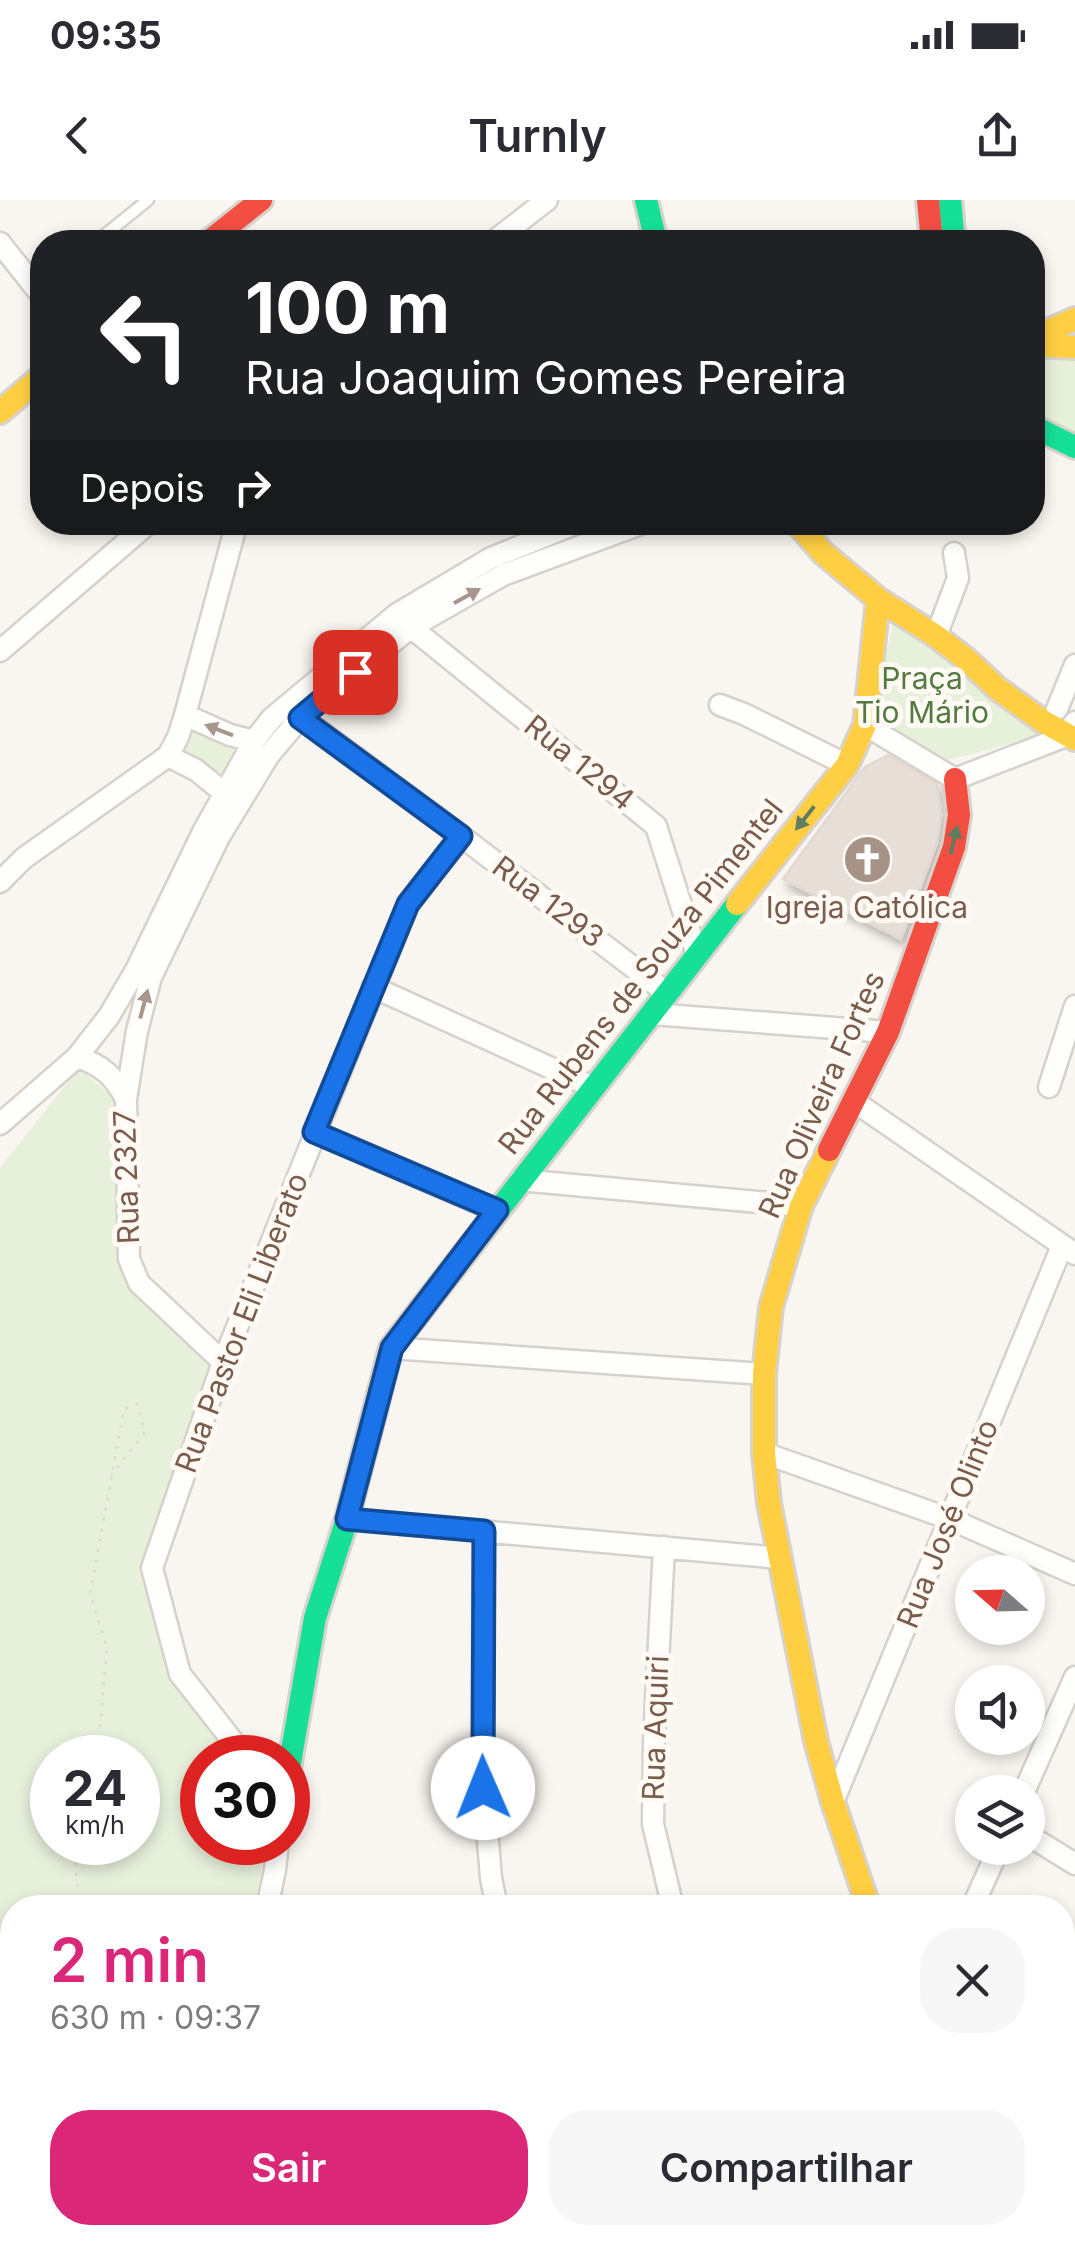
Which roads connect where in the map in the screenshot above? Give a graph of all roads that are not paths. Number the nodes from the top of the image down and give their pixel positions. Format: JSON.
{"nodes":[{"id":1,"x":148,"y":200,"type":"edge"},
{"id":2,"x":261,"y":200,"type":"edge"},
{"id":3,"x":547,"y":200,"type":"edge"},
{"id":4,"x":646,"y":200,"type":"edge"},
{"id":5,"x":928,"y":200,"type":"edge"},
{"id":6,"x":950,"y":200,"type":"edge"},
{"id":7,"x":111,"y":230,"type":"edge"},
{"id":8,"x":223,"y":230,"type":"edge"},
{"id":9,"x":508,"y":230,"type":"edge"},
{"id":10,"x":653,"y":230,"type":"edge"},
{"id":11,"x":931,"y":230,"type":"edge"},
{"id":12,"x":953,"y":230,"type":"edge"},
{"id":13,"x":0,"y":243,"type":"edge"},
{"id":14,"x":30,"y":281,"type":"edge"},
{"id":15,"x":1075,"y":319,"type":"edge"},
{"id":16,"x":1045,"y":332,"type":"edge"},
{"id":17,"x":1045,"y":346,"type":"edge"},
{"id":18,"x":1075,"y":347,"type":"edge"},
{"id":19,"x":30,"y":386,"type":"edge"},
{"id":20,"x":0,"y":412,"type":"edge"},
{"id":21,"x":1045,"y":432,"type":"edge"},
{"id":22,"x":1075,"y":447,"type":"edge"},
{"id":23,"x":135,"y":535,"type":"edge"},
{"id":24,"x":234,"y":535,"type":"edge"},
{"id":25,"x":548,"y":535,"type":"edge"},
{"id":26,"x":611,"y":535,"type":"edge"},
{"id":27,"x":808,"y":535,"type":"edge"},
{"id":28,"x":954,"y":553,"type":"dead end"},
{"id":29,"x":878,"y":599,"type":"junction"},
{"id":30,"x":403,"y":621,"type":"junction"},
{"id":31,"x":936,"y":636,"type":"junction"},
{"id":32,"x":0,"y":650,"type":"edge"},
{"id":33,"x":1075,"y":664,"type":"edge"},
{"id":34,"x":720,"y":705,"type":"dead end"},
{"id":35,"x":292,"y":713,"type":"junction"},
{"id":36,"x":185,"y":715,"type":"junction"},
{"id":37,"x":865,"y":725,"type":"junction"},
{"id":38,"x":1070,"y":726,"type":"edge"},
{"id":39,"x":254,"y":741,"type":"junction"},
{"id":40,"x":168,"y":756,"type":"junction"},
{"id":41,"x":846,"y":765,"type":"junction"},
{"id":42,"x":955,"y":780,"type":"junction"},
{"id":43,"x":232,"y":799,"type":"junction"},
{"id":44,"x":461,"y":836,"type":"junction"},
{"id":45,"x":0,"y":882,"type":"edge"},
{"id":46,"x":697,"y":955,"type":"junction"},
{"id":47,"x":373,"y":987,"type":"junction"},
{"id":48,"x":667,"y":993,"type":"junction"},
{"id":49,"x":1075,"y":1006,"type":"edge"},
{"id":50,"x":652,"y":1014,"type":"junction"},
{"id":51,"x":888,"y":1032,"type":"junction"},
{"id":52,"x":77,"y":1058,"type":"junction"},
{"id":53,"x":121,"y":1077,"type":"junction"},
{"id":54,"x":1049,"y":1087,"type":"dead end"},
{"id":55,"x":595,"y":1088,"type":"junction"},
{"id":56,"x":855,"y":1102,"type":"junction"},
{"id":57,"x":0,"y":1124,"type":"edge"},
{"id":58,"x":314,"y":1132,"type":"junction"},
{"id":59,"x":520,"y":1180,"type":"junction"},
{"id":60,"x":801,"y":1206,"type":"junction"},
{"id":61,"x":497,"y":1210,"type":"junction"},
{"id":62,"x":1068,"y":1250,"type":"edge"},
{"id":63,"x":392,"y":1348,"type":"junction"},
{"id":64,"x":222,"y":1362,"type":"junction"},
{"id":65,"x":764,"y":1374,"type":"junction"},
{"id":66,"x":764,"y":1453,"type":"junction"},
{"id":67,"x":347,"y":1519,"type":"junction"},
{"id":68,"x":950,"y":1519,"type":"junction"},
{"id":69,"x":484,"y":1531,"type":"junction"},
{"id":70,"x":664,"y":1547,"type":"junction"},
{"id":71,"x":780,"y":1558,"type":"junction"},
{"id":72,"x":1075,"y":1574,"type":"edge"},
{"id":73,"x":1075,"y":1677,"type":"edge"},
{"id":74,"x":228,"y":1735,"type":"edge"},
{"id":75,"x":295,"y":1735,"type":"edge"},
{"id":76,"x":1032,"y":1775,"type":"edge"},
{"id":77,"x":833,"y":1802,"type":"junction"},
{"id":78,"x":1045,"y":1845,"type":"edge"},
{"id":79,"x":1075,"y":1864,"type":"edge"},
{"id":80,"x":276,"y":1865,"type":"edge"},
{"id":81,"x":991,"y":1865,"type":"edge"},
{"id":82,"x":271,"y":1895,"type":"edge"},
{"id":83,"x":495,"y":1895,"type":"edge"},
{"id":84,"x":670,"y":1895,"type":"edge"},
{"id":85,"x":864,"y":1895,"type":"edge"},
{"id":86,"x":978,"y":1895,"type":"edge"}],
"edges":[{"from":1,"to":7,"type":"lane"},
{"from":2,"to":8,"type":"main road"},
{"from":3,"to":9,"type":"street"},
{"from":4,"to":10,"type":"main road"},
{"from":5,"to":11,"type":"main road"},
{"from":6,"to":12,"type":"main road"},
{"from":13,"to":14,"type":"street"},
{"from":15,"to":16,"type":"main road"},
{"from":17,"to":18,"type":"main road"},
{"from":19,"to":20,"type":"main road"},
{"from":21,"to":22,"type":"main road"},
{"from":23,"to":32,"type":"street"},
{"from":24,"to":36,"type":"street"},
{"from":25,"to":30,"type":"street"},
{"from":30,"to":26,"type":"street","one_way":true},
{"from":27,"to":29,"type":"main road"},
{"from":28,"to":31,"type":"street"},
{"from":29,"to":31,"type":"main road"},
{"from":29,"to":37,"type":"main road","name":"Rua Rubens de Souza Pimentel"},
{"from":30,"to":35,"type":"street"},
{"from":30,"to":46,"type":"street","name":"Rua 1294"},
{"from":31,"to":38,"type":"main road"},
{"from":33,"to":38,"type":"street"},
{"from":34,"to":41,"type":"street"},
{"from":35,"to":39,"type":"street"},
{"from":35,"to":43,"type":"street"},
{"from":35,"to":44,"type":"street","name":"Rua 1293"},
{"from":39,"to":36,"type":"street","one_way":true},
{"from":36,"to":40,"type":"street"},
{"from":37,"to":41,"type":"main road","name":"Rua Rubens de Souza Pimentel"},
{"from":37,"to":42,"type":"street"},
{"from":38,"to":42,"type":"street"},
{"from":39,"to":43,"type":"street"},
{"from":40,"to":43,"type":"street"},
{"from":40,"to":45,"type":"street"},
{"from":41,"to":46,"type":"main road","name":"Rua Rubens de Souza Pimentel","one_way":true},
{"from":51,"to":42,"type":"main road","name":"Rua Oliveira Fortes","one_way":true},
{"from":43,"to":52,"type":"street"},
{"from":53,"to":43,"type":"street","one_way":true},
{"from":44,"to":47,"type":"street","name":"Rua Pastor Eli Liberato"},
{"from":44,"to":48,"type":"street","name":"Rua 1293"},
{"from":46,"to":48,"type":"main road","name":"Rua Rubens de Souza Pimentel"},
{"from":47,"to":55,"type":"street"},
{"from":47,"to":58,"type":"street","name":"Rua Pastor Eli Liberato"},
{"from":48,"to":50,"type":"main road","name":"Rua Rubens de Souza Pimentel"},
{"from":49,"to":54,"type":"street"},
{"from":50,"to":51,"type":"street"},
{"from":50,"to":55,"type":"main road","name":"Rua Rubens de Souza Pimentel"},
{"from":51,"to":56,"type":"main road","name":"Rua Oliveira Fortes"},
{"from":52,"to":53,"type":"street","name":"Rua 2327"},
{"from":52,"to":57,"type":"street"},
{"from":53,"to":64,"type":"street","name":"Rua 2327"},
{"from":55,"to":59,"type":"main road","name":"Rua Rubens de Souza Pimentel"},
{"from":56,"to":60,"type":"main road","name":"Rua Oliveira Fortes"},
{"from":56,"to":62,"type":"street"},
{"from":58,"to":61,"type":"street"},
{"from":58,"to":64,"type":"street","name":"Rua Pastor Eli Liberato"},
{"from":59,"to":60,"type":"street"},
{"from":59,"to":61,"type":"main road","name":"Rua Rubens de Souza Pimentel"},
{"from":60,"to":65,"type":"main road","name":"Rua Oliveira Fortes"},
{"from":61,"to":63,"type":"main road","name":"Rua Rubens de Souza Pimentel"},
{"from":62,"to":68,"type":"street","name":"Rua José Olinto"},
{"from":63,"to":65,"type":"street"},
{"from":63,"to":67,"type":"main road","name":"Rua Rubens de Souza Pimentel"},
{"from":64,"to":74,"type":"street","name":"Rua Pastor Eli Liberato"},
{"from":65,"to":66,"type":"main road","name":"Rua Oliveira Fortes"},
{"from":66,"to":68,"type":"street"},
{"from":66,"to":71,"type":"main road","name":"Rua Oliveira Fortes"},
{"from":67,"to":69,"type":"street"},
{"from":67,"to":75,"type":"main road","name":"Rua Rubens de Souza Pimentel"},
{"from":68,"to":72,"type":"street"},
{"from":68,"to":77,"type":"street","name":"Rua José Olinto"},
{"from":69,"to":70,"type":"street"},
{"from":69,"to":83,"type":"street"},
{"from":70,"to":71,"type":"street"},
{"from":70,"to":84,"type":"street","name":"Rua Aquiri"},
{"from":71,"to":77,"type":"main road","name":"Rua Oliveira Fortes"},
{"from":73,"to":76,"type":"street"},
{"from":77,"to":85,"type":"main road","name":"Rua Oliveira Fortes"},
{"from":78,"to":79,"type":"street"},
{"from":80,"to":82,"type":"street"},
{"from":81,"to":86,"type":"street"}]}
